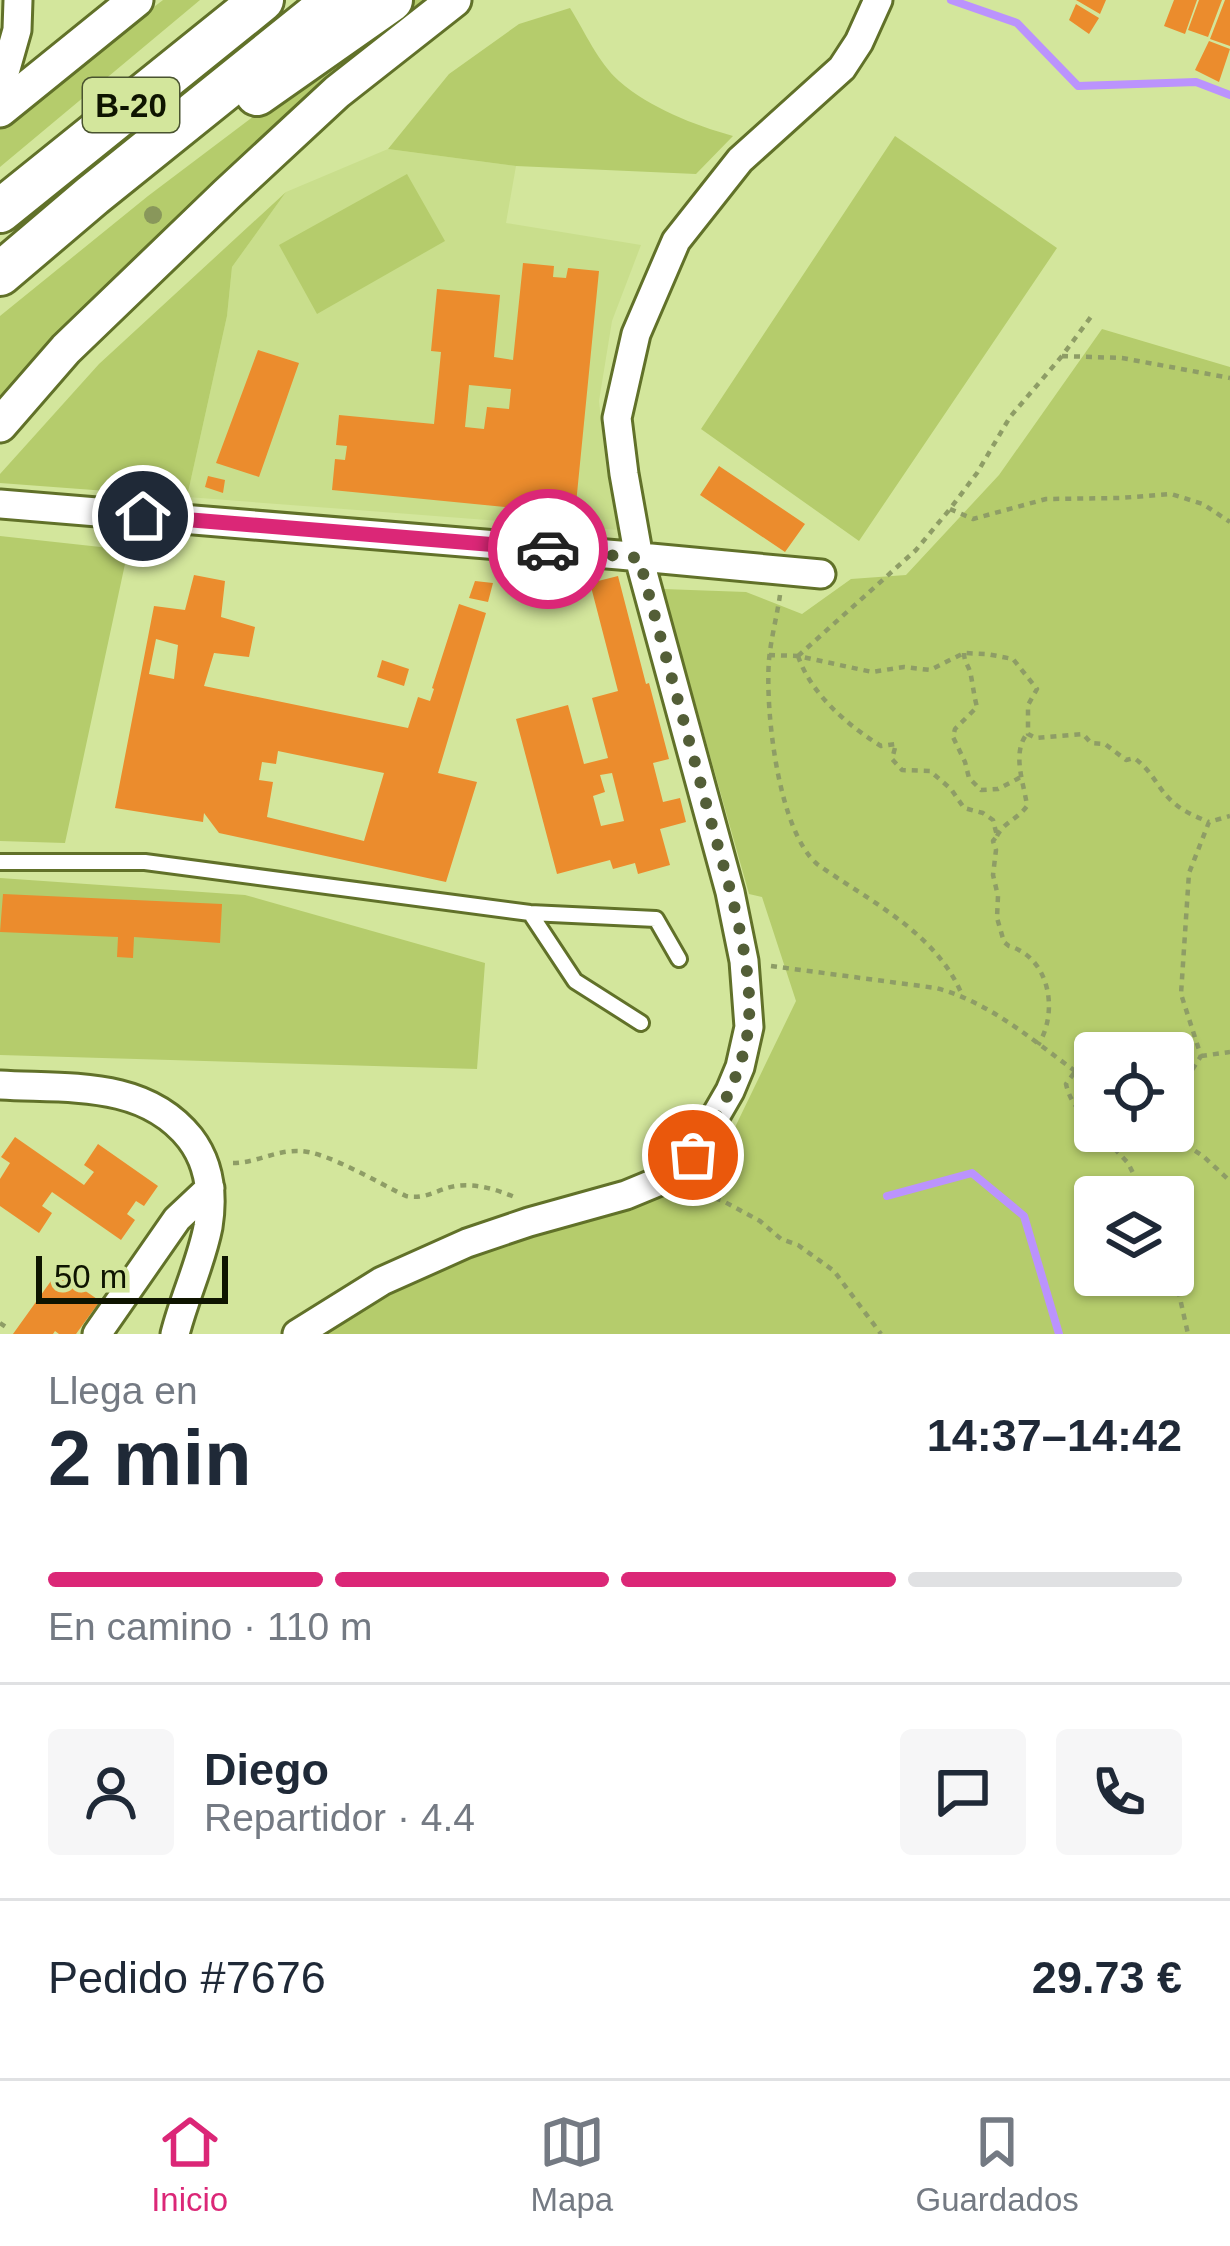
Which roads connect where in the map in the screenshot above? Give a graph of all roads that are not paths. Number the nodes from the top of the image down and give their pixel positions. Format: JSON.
{"nodes":[{"id":1,"x":18,"y":0,"type":"edge"},
{"id":2,"x":136,"y":0,"type":"edge"},
{"id":3,"x":221,"y":0,"type":"edge"},
{"id":4,"x":262,"y":0,"type":"edge"},
{"id":5,"x":334,"y":0,"type":"edge"},
{"id":6,"x":391,"y":0,"type":"edge"},
{"id":7,"x":454,"y":0,"type":"edge"},
{"id":8,"x":878,"y":0,"type":"edge"},
{"id":9,"x":0,"y":90,"type":"edge"},
{"id":10,"x":0,"y":110,"type":"edge"},
{"id":11,"x":94,"y":135,"type":"junction"},
{"id":12,"x":93,"y":195,"type":"junction"},
{"id":13,"x":0,"y":211,"type":"edge"},
{"id":14,"x":0,"y":274,"type":"edge"},
{"id":15,"x":0,"y":425,"type":"edge"},
{"id":16,"x":0,"y":504,"type":"edge"},
{"id":17,"x":639,"y":558,"type":"junction"},
{"id":18,"x":821,"y":574,"type":"dead end"},
{"id":19,"x":0,"y":862,"type":"edge"},
{"id":20,"x":530,"y":913,"type":"junction"},
{"id":21,"x":679,"y":959,"type":"dead end"},
{"id":22,"x":641,"y":1024,"type":"dead end"},
{"id":23,"x":0,"y":1085,"type":"edge"},
{"id":24,"x":209,"y":1188,"type":"junction"},
{"id":25,"x":97,"y":1334,"type":"edge"},
{"id":26,"x":175,"y":1334,"type":"edge"},
{"id":27,"x":297,"y":1334,"type":"edge"}],
"edges":[{"from":1,"to":9,"type":"street"},
{"from":2,"to":10,"type":"street"},
{"from":3,"to":11,"type":"highway"},
{"from":4,"to":11,"type":"highway","number":"B-20"},
{"from":5,"to":12,"type":"highway","number":"B-20"},
{"from":6,"to":12,"type":"highway"},
{"from":7,"to":15,"type":"street"},
{"from":8,"to":17,"type":"street"},
{"from":11,"to":13,"type":"highway","number":"B-20"},
{"from":12,"to":14,"type":"highway","number":"B-20"},
{"from":16,"to":17,"type":"street"},
{"from":17,"to":18,"type":"street"},
{"from":17,"to":27,"type":"street"},
{"from":19,"to":20,"type":"lane"},
{"from":20,"to":21,"type":"lane"},
{"from":20,"to":22,"type":"lane"},
{"from":23,"to":24,"type":"street"},
{"from":24,"to":25,"type":"street"},
{"from":24,"to":26,"type":"street"}]}
